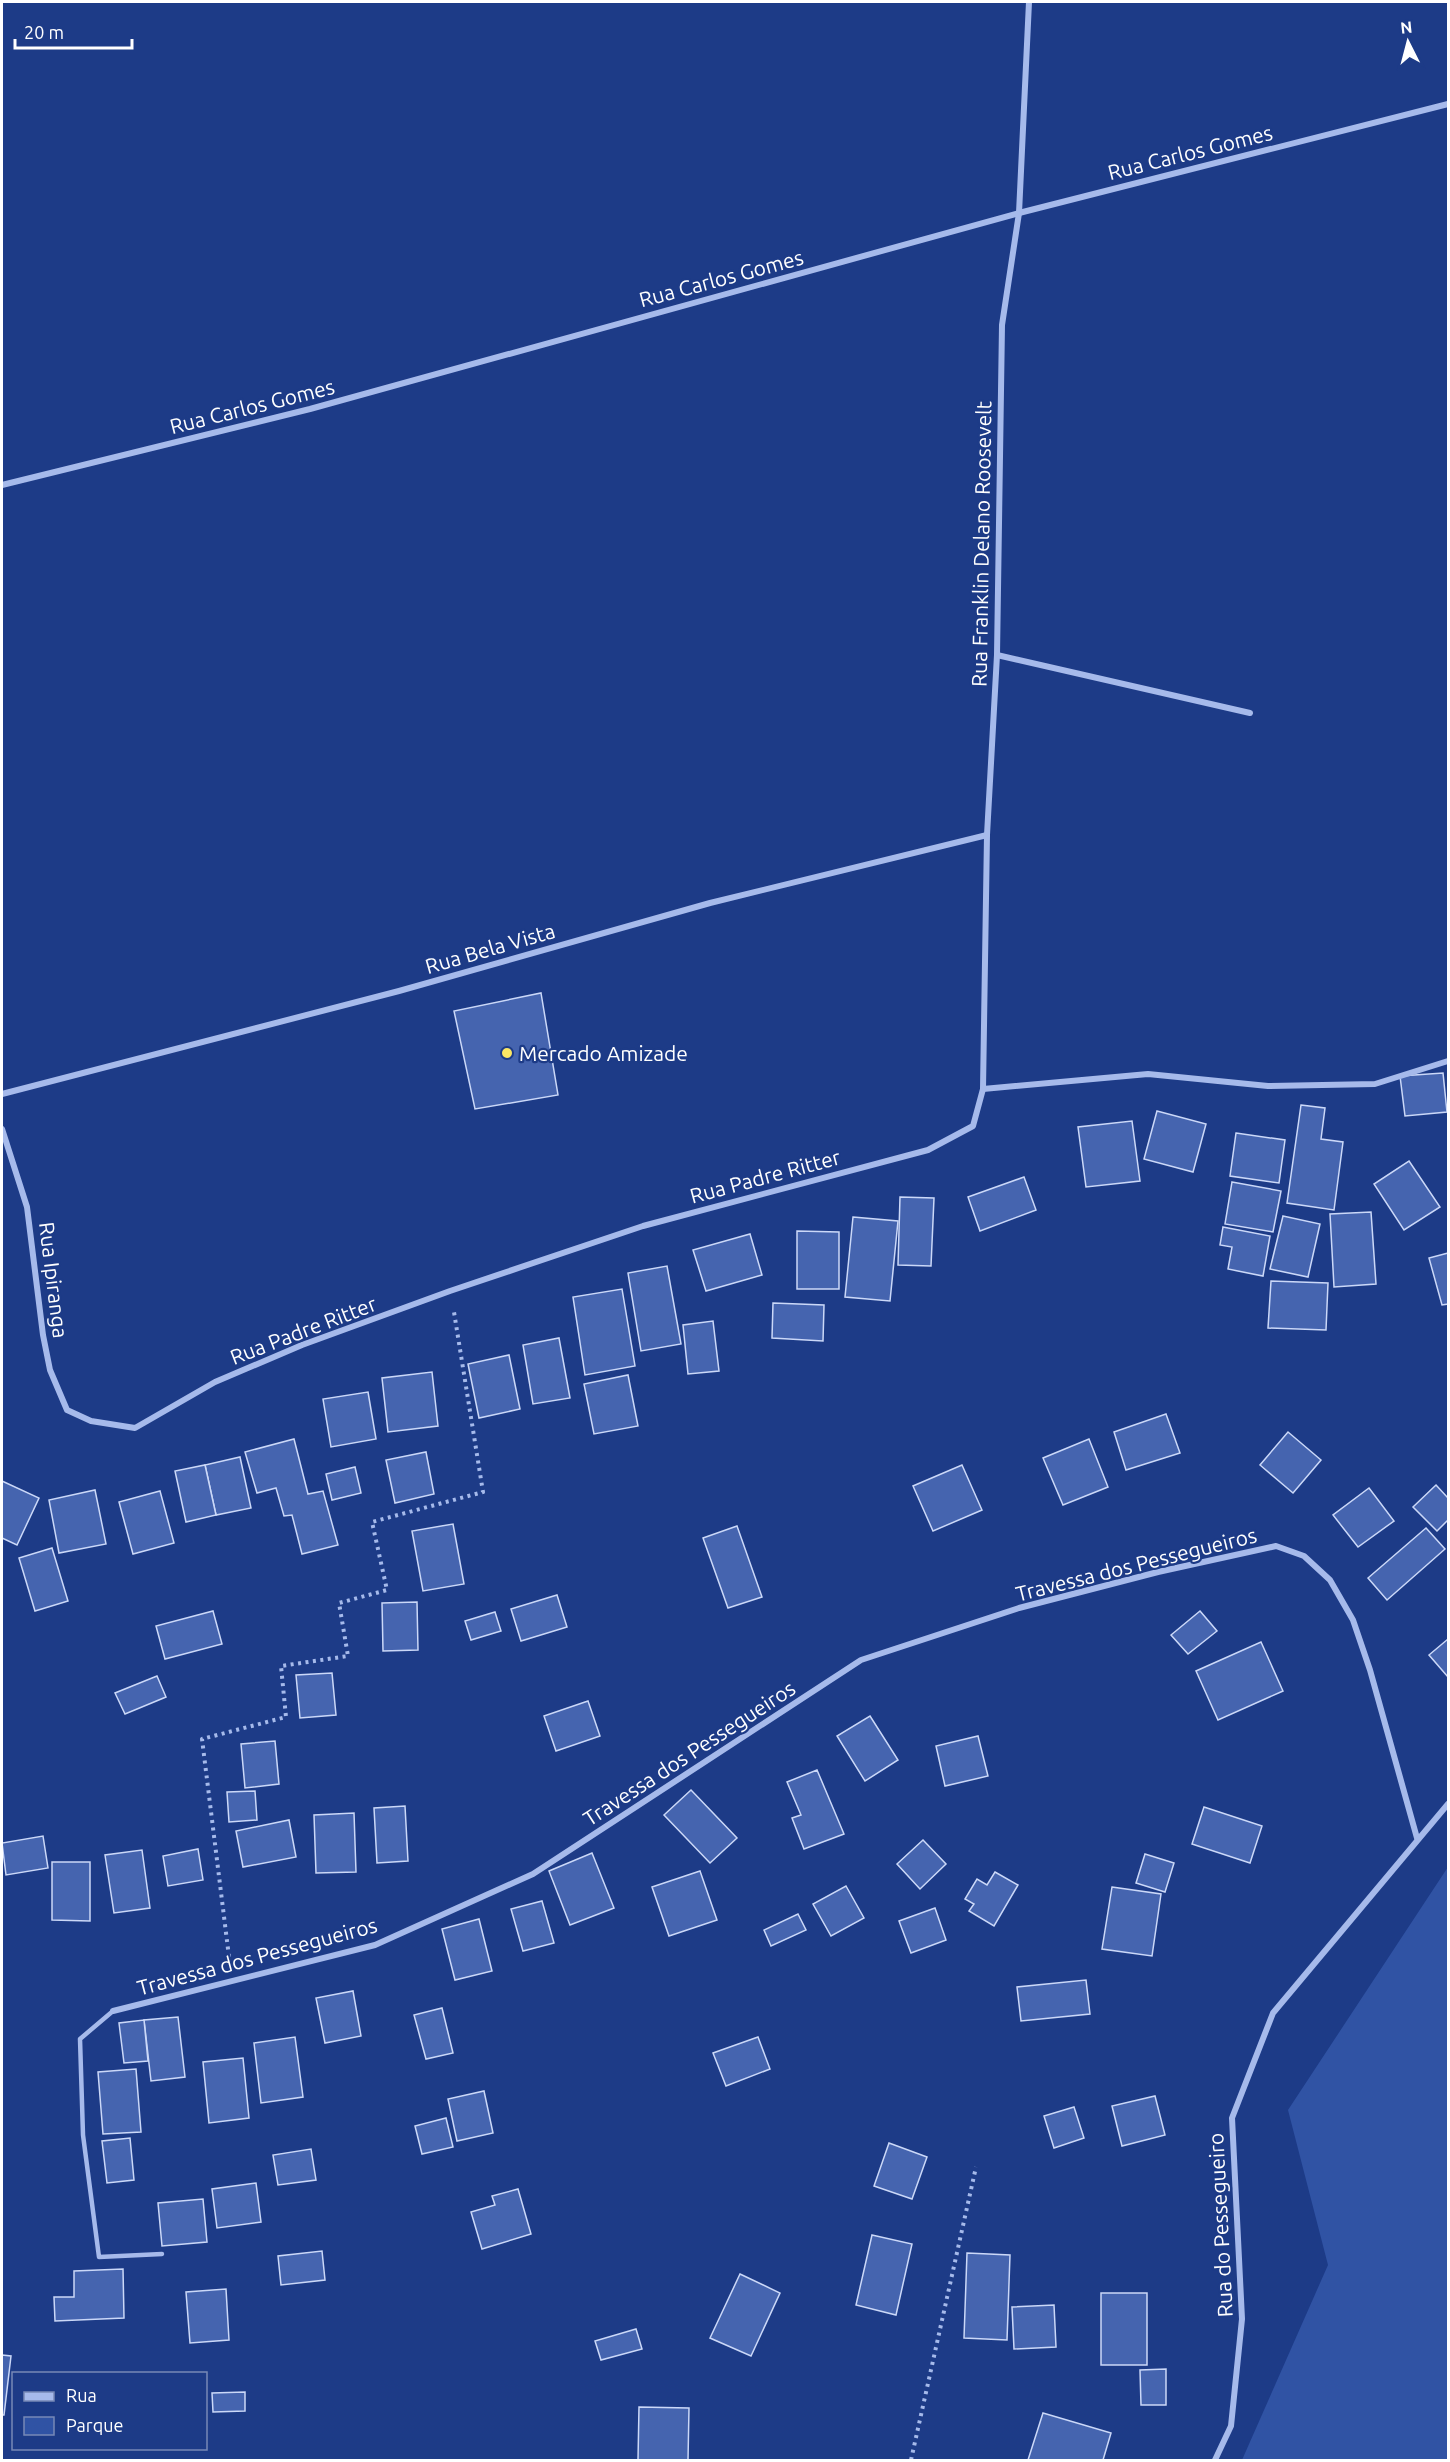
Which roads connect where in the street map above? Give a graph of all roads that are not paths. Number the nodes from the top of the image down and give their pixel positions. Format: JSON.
{"nodes":[{"id":1,"x":1029,"y":2,"type":"edge"},
{"id":2,"x":1449,"y":104,"type":"edge"},
{"id":3,"x":1019,"y":213,"type":"junction"},
{"id":4,"x":2,"y":485,"type":"edge"},
{"id":5,"x":997,"y":656,"type":"junction"},
{"id":6,"x":1250,"y":713,"type":"dead end"},
{"id":7,"x":987,"y":835,"type":"junction"},
{"id":8,"x":1449,"y":1061,"type":"edge"},
{"id":9,"x":982,"y":1089,"type":"junction"},
{"id":10,"x":2,"y":1094,"type":"edge"},
{"id":11,"x":2,"y":1129,"type":"edge"},
{"id":12,"x":91,"y":1421,"type":"joint"},
{"id":13,"x":1449,"y":1804,"type":"edge"},
{"id":14,"x":1417,"y":1838,"type":"junction"},
{"id":15,"x":113,"y":2011,"type":"joint"},
{"id":16,"x":162,"y":2254,"type":"dead end"},
{"id":17,"x":1215,"y":2460,"type":"edge"}],
"edges":[{"from":1,"to":3,"type":"street","name":"Rua Franklin Delano Roosevelt"},
{"from":2,"to":3,"type":"street","name":"Rua Carlos Gomes"},
{"from":3,"to":4,"type":"street","name":"Rua Carlos Gomes"},
{"from":3,"to":5,"type":"street","name":"Rua Franklin Delano Roosevelt"},
{"from":5,"to":6,"type":"street"},
{"from":5,"to":7,"type":"street","name":"Rua Franklin Delano Roosevelt"},
{"from":7,"to":9,"type":"street","name":"Rua Franklin Delano Roosevelt"},
{"from":7,"to":10,"type":"street","name":"Rua Bela Vista"},
{"from":8,"to":9,"type":"street"},
{"from":9,"to":12,"type":"street","name":"Rua Padre Ritter"},
{"from":11,"to":12,"type":"street","name":"Rua Ipiranga"},
{"from":13,"to":14,"type":"street","name":"Rua do Pessegueiro"},
{"from":14,"to":15,"type":"street","name":"Travessa dos Pessegueiros"},
{"from":14,"to":17,"type":"street","name":"Rua do Pessegueiro"},
{"from":15,"to":16,"type":"lane","name":"Travessa dos Pessegueiros"}]}
